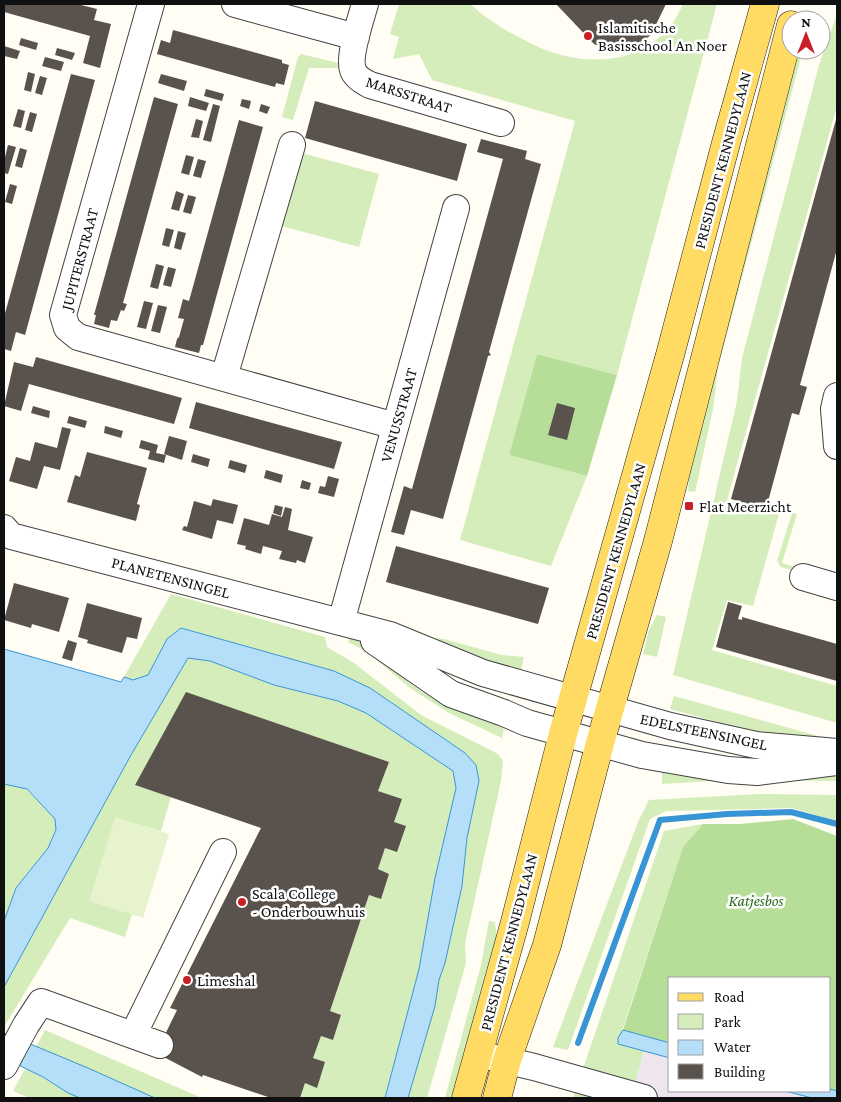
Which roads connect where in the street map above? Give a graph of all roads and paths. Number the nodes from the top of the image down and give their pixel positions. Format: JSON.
{"nodes":[{"id":1,"x":150,"y":4,"type":"edge"},
{"id":2,"x":235,"y":4,"type":"edge"},
{"id":3,"x":365,"y":4,"type":"edge"},
{"id":4,"x":765,"y":4,"type":"edge"},
{"id":5,"x":356,"y":38,"type":"junction"},
{"id":6,"x":782,"y":60,"type":"edge"},
{"id":7,"x":501,"y":123,"type":"dead end"},
{"id":8,"x":292,"y":145,"type":"dead end"},
{"id":9,"x":456,"y":208,"type":"dead end"},
{"id":10,"x":224,"y":377,"type":"junction"},
{"id":11,"x":837,"y":396,"type":"edge"},
{"id":12,"x":395,"y":426,"type":"junction"},
{"id":13,"x":837,"y":446,"type":"edge"},
{"id":14,"x":4,"y":528,"type":"edge"},
{"id":15,"x":803,"y":577,"type":"dead end"},
{"id":16,"x":837,"y":587,"type":"edge"},
{"id":17,"x":341,"y":622,"type":"junction"},
{"id":18,"x":572,"y":698,"type":"junction"},
{"id":19,"x":610,"y":709,"type":"junction"},
{"id":20,"x":563,"y":734,"type":"junction"},
{"id":21,"x":600,"y":743,"type":"junction"},
{"id":22,"x":837,"y":752,"type":"edge"},
{"id":23,"x":837,"y":761,"type":"edge"},
{"id":24,"x":223,"y":852,"type":"dead end"},
{"id":25,"x":134,"y":1035,"type":"junction"},
{"id":26,"x":160,"y":1045,"type":"dead end"},
{"id":27,"x":478,"y":1054,"type":"junction"},
{"id":28,"x":507,"y":1060,"type":"junction"},
{"id":29,"x":4,"y":1066,"type":"edge"},
{"id":30,"x":466,"y":1098,"type":"edge"},
{"id":31,"x":497,"y":1098,"type":"edge"},
{"id":32,"x":644,"y":1098,"type":"edge"}],
"edges":[{"from":1,"to":10,"type":"street","name":"JUPITERSTRAAT"},
{"from":2,"to":5,"type":"street"},
{"from":3,"to":5,"type":"street"},
{"from":4,"to":18,"type":"main road","name":"PRESIDENT KENNEDYLAAN"},
{"from":5,"to":7,"type":"street","name":"MARSSTRAAT"},
{"from":6,"to":19,"type":"main road","name":"PRESIDENT KENNEDYLAAN"},
{"from":8,"to":10,"type":"street"},
{"from":9,"to":12,"type":"street","name":"VENUSSTRAAT"},
{"from":10,"to":12,"type":"street","name":"JUPITERSTRAAT"},
{"from":11,"to":13,"type":"street"},
{"from":12,"to":17,"type":"street","name":"VENUSSTRAAT"},
{"from":14,"to":17,"type":"street","name":"PLANETENSINGEL"},
{"from":15,"to":16,"type":"street"},
{"from":17,"to":18,"type":"street","name":"PLANETENSINGEL"},
{"from":17,"to":20,"type":"street","name":"PLANETENSINGEL"},
{"from":18,"to":19,"type":"street","name":"EDELSTEENSINGEL"},
{"from":18,"to":20,"type":"main road","name":"PRESIDENT KENNEDYLAAN"},
{"from":19,"to":21,"type":"main road","name":"PRESIDENT KENNEDYLAAN"},
{"from":19,"to":22,"type":"street","name":"EDELSTEENSINGEL"},
{"from":20,"to":21,"type":"street","name":"PLANETENSINGEL"},
{"from":20,"to":27,"type":"main road","name":"PRESIDENT KENNEDYLAAN"},
{"from":21,"to":23,"type":"street","name":"EDELSTEENSINGEL"},
{"from":21,"to":28,"type":"main road","name":"PRESIDENT KENNEDYLAAN"},
{"from":24,"to":25,"type":"street"},
{"from":25,"to":26,"type":"street"},
{"from":25,"to":29,"type":"street"},
{"from":27,"to":28,"type":"street"},
{"from":27,"to":30,"type":"main road","name":"PRESIDENT KENNEDYLAAN"},
{"from":28,"to":31,"type":"main road","name":"PRESIDENT KENNEDYLAAN"},
{"from":28,"to":32,"type":"street"}]}
